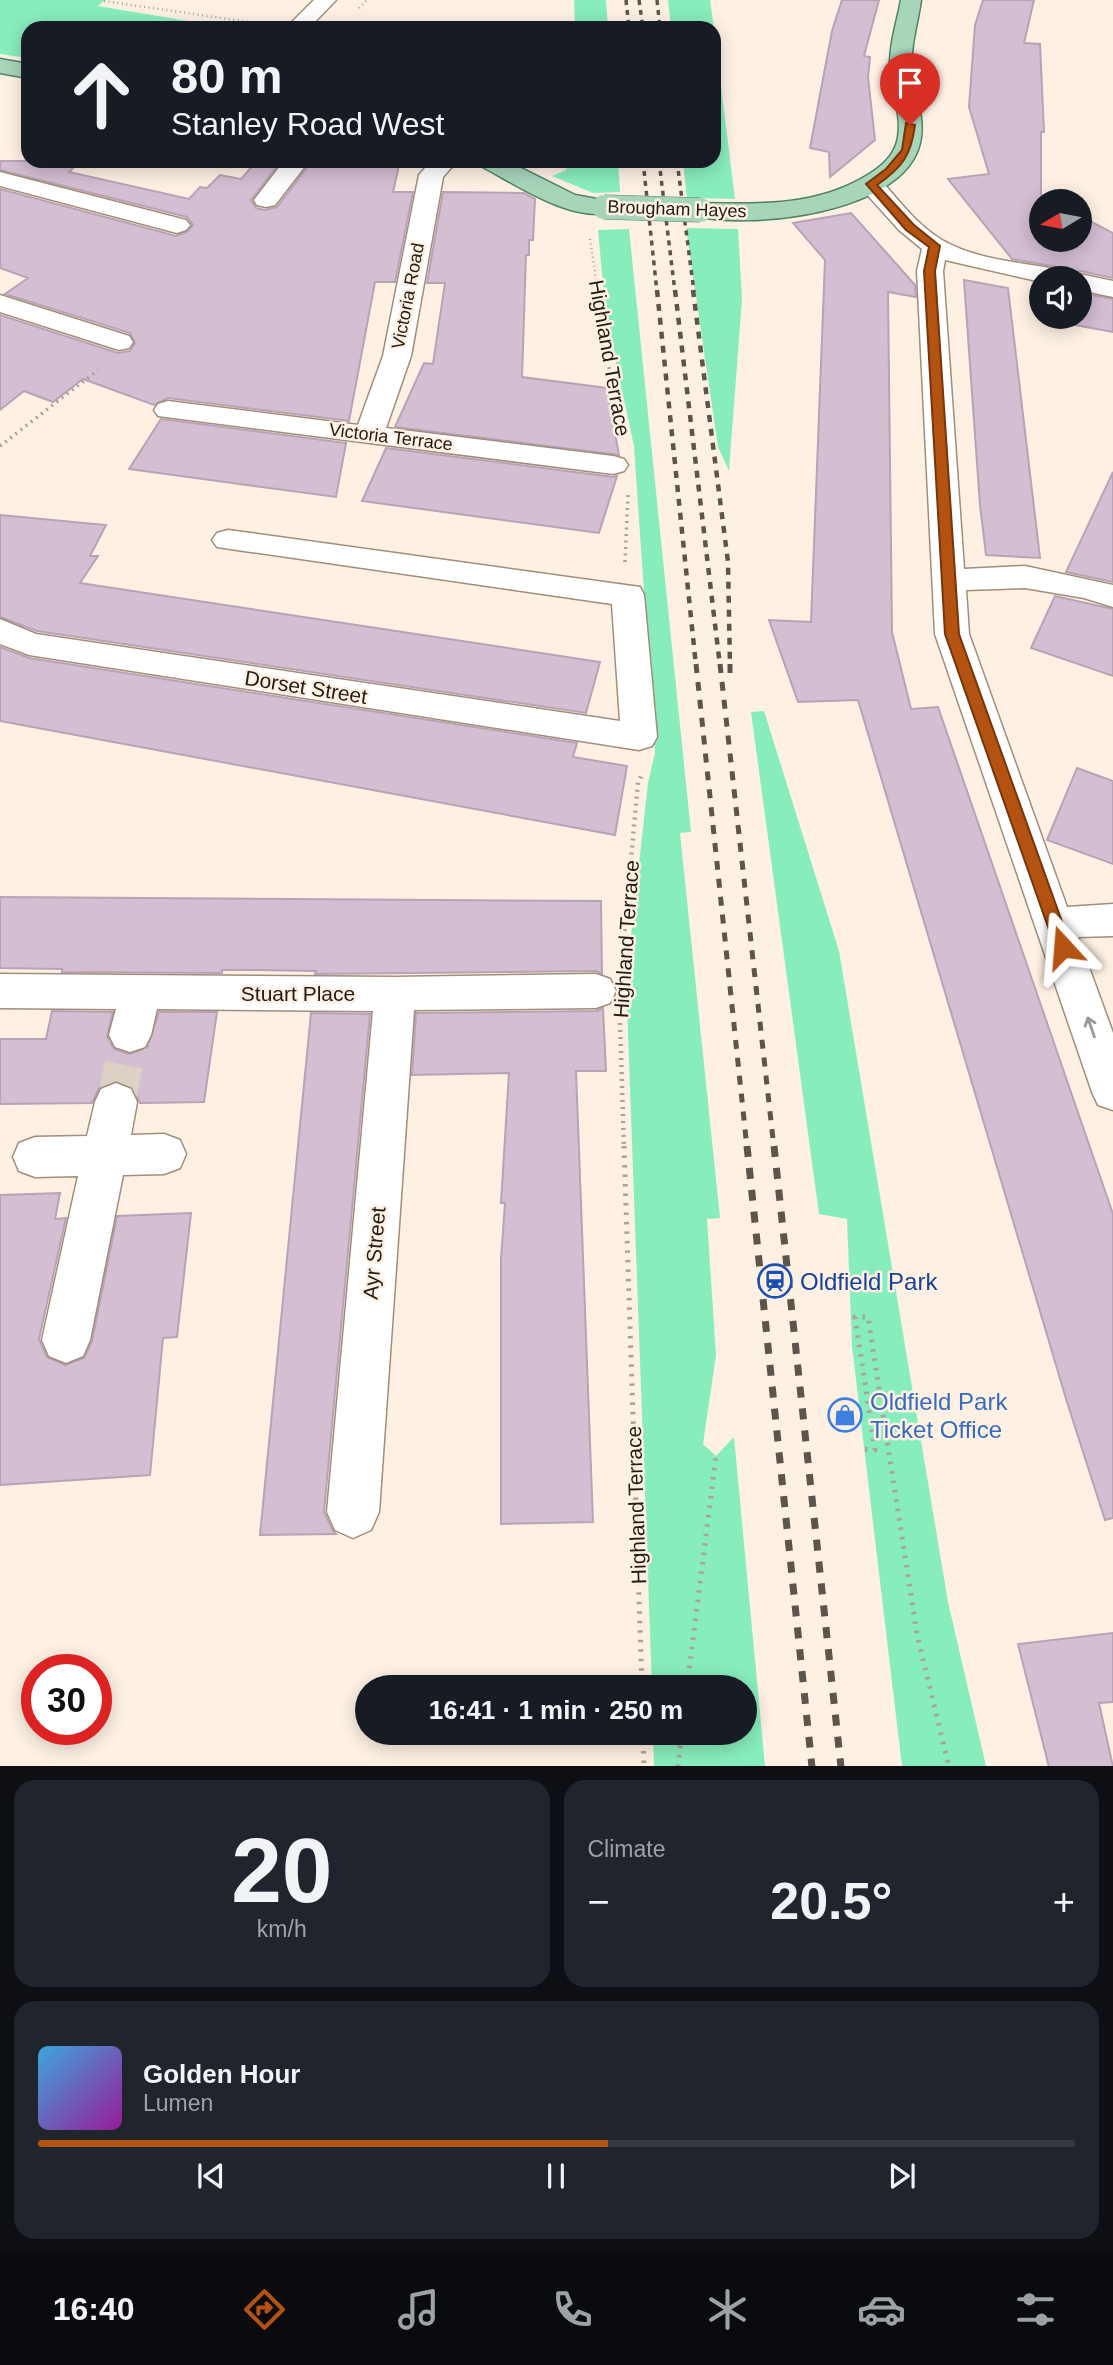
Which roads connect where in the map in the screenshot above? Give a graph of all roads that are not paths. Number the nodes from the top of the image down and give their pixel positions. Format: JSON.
{"nodes":[{"id":1,"x":327,"y":0,"type":"edge"},
{"id":2,"x":911,"y":0,"type":"edge"},
{"id":3,"x":304,"y":21,"type":"edge"},
{"id":4,"x":0,"y":66,"type":"edge"},
{"id":5,"x":21,"y":70,"type":"edge"},
{"id":6,"x":291,"y":168,"type":"edge"},
{"id":7,"x":438,"y":168,"type":"edge"},
{"id":8,"x":503,"y":168,"type":"edge"},
{"id":9,"x":0,"y":179,"type":"edge"},
{"id":10,"x":871,"y":184,"type":"junction"},
{"id":11,"x":266,"y":200,"type":"dead end"},
{"id":12,"x":177,"y":225,"type":"dead end"},
{"id":13,"x":935,"y":246,"type":"junction"},
{"id":14,"x":1029,"y":272,"type":"edge"},
{"id":15,"x":0,"y":303,"type":"edge"},
{"id":16,"x":119,"y":342,"type":"road end"},
{"id":17,"x":168,"y":410,"type":"dead end"},
{"id":18,"x":369,"y":433,"type":"junction"},
{"id":19,"x":622,"y":463,"type":"road end"},
{"id":20,"x":228,"y":540,"type":"dead end"},
{"id":21,"x":950,"y":580,"type":"junction"},
{"id":22,"x":1113,"y":596,"type":"edge"},
{"id":23,"x":0,"y":630,"type":"edge"},
{"id":24,"x":1113,"y":920,"type":"edge"},
{"id":25,"x":1055,"y":923,"type":"junction"},
{"id":26,"x":0,"y":991,"type":"edge"},
{"id":27,"x":140,"y":992,"type":"junction"},
{"id":28,"x":612,"y":992,"type":"road end"},
{"id":29,"x":395,"y":994,"type":"junction"},
{"id":30,"x":130,"y":1035,"type":"tunnel mouth"},
{"id":31,"x":1113,"y":1092,"type":"edge"},
{"id":32,"x":116,"y":1102,"type":"tunnel mouth"},
{"id":33,"x":164,"y":1154,"type":"dead end"},
{"id":34,"x":105,"y":1155,"type":"junction"},
{"id":35,"x":34,"y":1157,"type":"dead end"},
{"id":36,"x":66,"y":1340,"type":"dead end"},
{"id":37,"x":353,"y":1512,"type":"dead end"}],
"edges":[{"from":1,"to":3,"type":"street"},
{"from":2,"to":10,"type":"main road","name":"Brougham Hayes"},
{"from":4,"to":5,"type":"main road"},
{"from":6,"to":11,"type":"street"},
{"from":7,"to":18,"type":"street","name":"Victoria Road"},
{"from":8,"to":10,"type":"main road","name":"Brougham Hayes","bridge":true},
{"from":9,"to":12,"type":"street"},
{"from":10,"to":13,"type":"street"},
{"from":13,"to":14,"type":"street"},
{"from":13,"to":21,"type":"street"},
{"from":15,"to":16,"type":"street"},
{"from":17,"to":18,"type":"street","name":"Victoria Terrace"},
{"from":18,"to":19,"type":"street","name":"Victoria Terrace"},
{"from":20,"to":23,"type":"street","name":"Dorset Street"},
{"from":21,"to":22,"type":"street"},
{"from":21,"to":25,"type":"street"},
{"from":24,"to":25,"type":"street"},
{"from":31,"to":25,"type":"street","one_way":true},
{"from":26,"to":27,"type":"street","name":"Stuart Place"},
{"from":27,"to":29,"type":"street","name":"Stuart Place"},
{"from":27,"to":30,"type":"street"},
{"from":28,"to":29,"type":"street","name":"Stuart Place"},
{"from":29,"to":37,"type":"street","name":"Ayr Street"},
{"from":32,"to":34,"type":"street"},
{"from":33,"to":34,"type":"street"},
{"from":34,"to":35,"type":"street"},
{"from":34,"to":36,"type":"street"}]}
